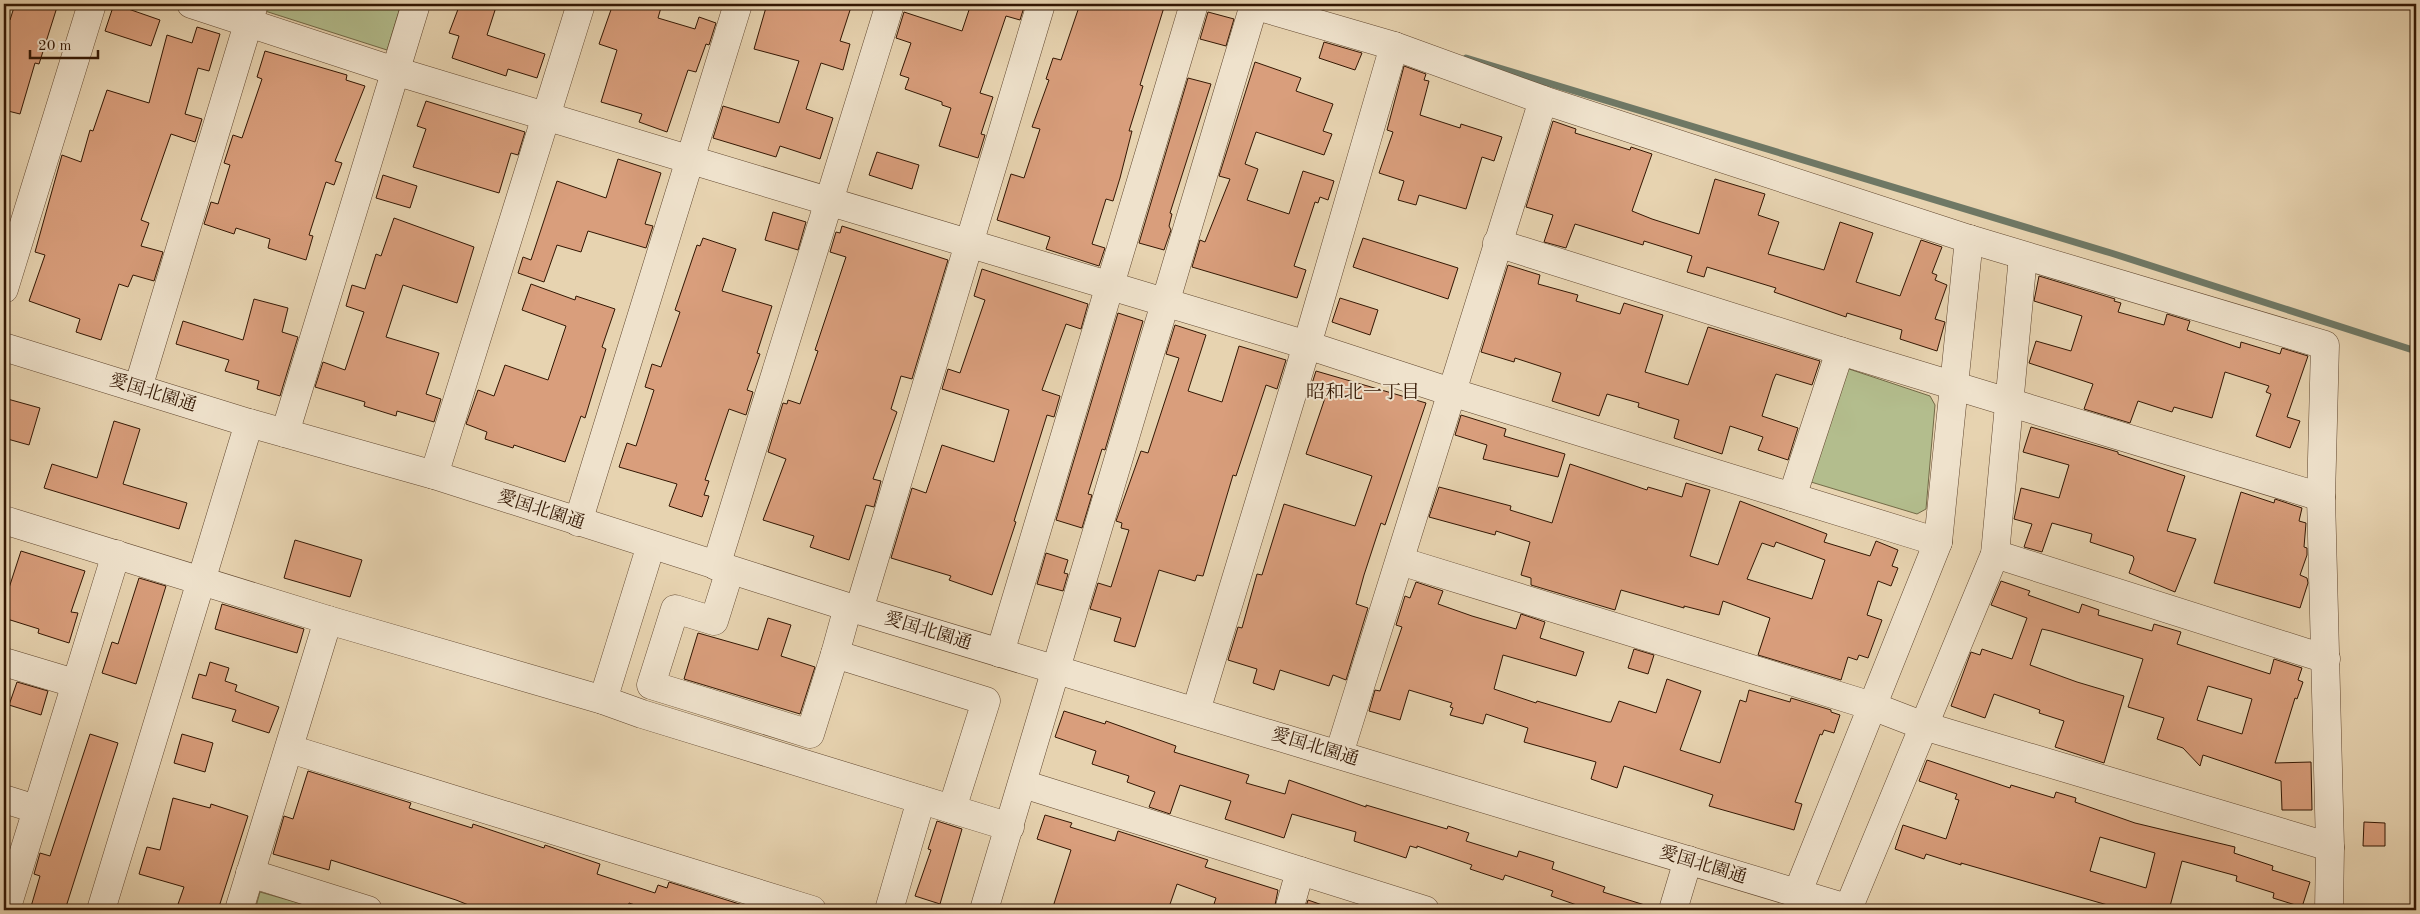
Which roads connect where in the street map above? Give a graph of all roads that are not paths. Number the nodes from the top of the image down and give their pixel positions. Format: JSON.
{"nodes":[{"id":1,"x":92,"y":4,"type":"edge"},
{"id":2,"x":191,"y":4,"type":"edge"},
{"id":3,"x":416,"y":4,"type":"edge"},
{"id":4,"x":581,"y":4,"type":"edge"},
{"id":5,"x":738,"y":4,"type":"edge"},
{"id":6,"x":890,"y":4,"type":"edge"},
{"id":7,"x":1041,"y":4,"type":"edge"},
{"id":8,"x":1194,"y":4,"type":"edge"},
{"id":9,"x":1252,"y":4,"type":"edge"},
{"id":10,"x":251,"y":12,"type":"edge"},
{"id":11,"x":1394,"y":46,"type":"junction"},
{"id":12,"x":395,"y":71,"type":"junction"},
{"id":13,"x":1543,"y":100,"type":"junction"},
{"id":14,"x":546,"y":115,"type":"junction"},
{"id":15,"x":689,"y":159,"type":"junction"},
{"id":16,"x":830,"y":201,"type":"junction"},
{"id":17,"x":1969,"y":240,"type":"junction"},
{"id":18,"x":1497,"y":242,"type":"junction"},
{"id":19,"x":970,"y":244,"type":"junction"},
{"id":20,"x":2023,"y":256,"type":"junction"},
{"id":21,"x":1110,"y":285,"type":"junction"},
{"id":22,"x":4,"y":289,"type":"edge"},
{"id":23,"x":1165,"y":303,"type":"junction"},
{"id":24,"x":1307,"y":344,"type":"junction"},
{"id":25,"x":4,"y":347,"type":"edge"},
{"id":26,"x":1840,"y":351,"type":"junction"},
{"id":27,"x":1952,"y":385,"type":"junction"},
{"id":28,"x":138,"y":388,"type":"junction"},
{"id":29,"x":1451,"y":392,"type":"junction"},
{"id":30,"x":2008,"y":401,"type":"junction"},
{"id":31,"x":249,"y":423,"type":"junction"},
{"id":32,"x":285,"y":433,"type":"junction"},
{"id":33,"x":434,"y":475,"type":"junction"},
{"id":34,"x":1792,"y":497,"type":"junction"},
{"id":35,"x":2321,"y":497,"type":"junction"},
{"id":36,"x":4,"y":520,"type":"edge"},
{"id":37,"x":578,"y":522,"type":"junction"},
{"id":38,"x":1938,"y":542,"type":"junction"},
{"id":39,"x":651,"y":545,"type":"junction"},
{"id":40,"x":116,"y":554,"type":"junction"},
{"id":41,"x":1995,"y":554,"type":"junction"},
{"id":42,"x":1400,"y":561,"type":"junction"},
{"id":43,"x":723,"y":568,"type":"junction"},
{"id":44,"x":202,"y":579,"type":"junction"},
{"id":45,"x":854,"y":608,"type":"junction"},
{"id":46,"x":328,"y":620,"type":"junction"},
{"id":47,"x":1000,"y":653,"type":"junction"},
{"id":48,"x":835,"y":654,"type":"junction"},
{"id":49,"x":2326,"y":659,"type":"junction"},
{"id":50,"x":4,"y":662,"type":"edge"},
{"id":51,"x":1055,"y":668,"type":"junction"},
{"id":52,"x":74,"y":683,"type":"junction"},
{"id":53,"x":651,"y":685,"type":"junction"},
{"id":54,"x":602,"y":700,"type":"junction"},
{"id":55,"x":1872,"y":706,"type":"junction"},
{"id":56,"x":1196,"y":711,"type":"junction"},
{"id":57,"x":642,"y":714,"type":"junction"},
{"id":58,"x":1924,"y":726,"type":"junction"},
{"id":59,"x":810,"y":734,"type":"junction"},
{"id":60,"x":290,"y":749,"type":"junction"},
{"id":61,"x":1339,"y":754,"type":"junction"},
{"id":62,"x":801,"y":764,"type":"junction"},
{"id":63,"x":1023,"y":784,"type":"junction"},
{"id":64,"x":4,"y":799,"type":"edge"},
{"id":65,"x":921,"y":800,"type":"junction"},
{"id":66,"x":36,"y":809,"type":"junction"},
{"id":67,"x":952,"y":810,"type":"junction"},
{"id":68,"x":1010,"y":827,"type":"junction"},
{"id":69,"x":2330,"y":847,"type":"junction"},
{"id":70,"x":1688,"y":860,"type":"junction"},
{"id":71,"x":1300,"y":871,"type":"junction"},
{"id":72,"x":250,"y":873,"type":"junction"},
{"id":73,"x":1797,"y":894,"type":"junction"},
{"id":74,"x":6,"y":910,"type":"edge"},
{"id":75,"x":100,"y":910,"type":"edge"},
{"id":76,"x":239,"y":910,"type":"edge"},
{"id":77,"x":368,"y":910,"type":"edge"},
{"id":78,"x":812,"y":910,"type":"edge"},
{"id":79,"x":889,"y":910,"type":"edge"},
{"id":80,"x":984,"y":910,"type":"edge"},
{"id":81,"x":1289,"y":910,"type":"edge"},
{"id":82,"x":1425,"y":910,"type":"edge"},
{"id":83,"x":1673,"y":910,"type":"edge"},
{"id":84,"x":1850,"y":910,"type":"edge"},
{"id":85,"x":2329,"y":910,"type":"edge"}],
"edges":[{"from":1,"to":22,"type":"street"},
{"from":2,"to":10,"type":"street"},
{"from":3,"to":12,"type":"street"},
{"from":4,"to":14,"type":"street"},
{"from":5,"to":15,"type":"street"},
{"from":6,"to":16,"type":"street"},
{"from":7,"to":19,"type":"street"},
{"from":8,"to":21,"type":"street"},
{"from":9,"to":11,"type":"street"},
{"from":9,"to":23,"type":"street"},
{"from":10,"to":12,"type":"street"},
{"from":10,"to":28,"type":"street"},
{"from":11,"to":13,"type":"street"},
{"from":11,"to":24,"type":"street"},
{"from":12,"to":14,"type":"street"},
{"from":12,"to":32,"type":"street"},
{"from":13,"to":17,"type":"street"},
{"from":13,"to":18,"type":"street"},
{"from":14,"to":15,"type":"street"},
{"from":14,"to":33,"type":"street"},
{"from":15,"to":16,"type":"street"},
{"from":15,"to":37,"type":"street"},
{"from":16,"to":19,"type":"street"},
{"from":16,"to":43,"type":"street"},
{"from":17,"to":20,"type":"street"},
{"from":17,"to":27,"type":"street"},
{"from":18,"to":26,"type":"street"},
{"from":18,"to":29,"type":"street"},
{"from":19,"to":21,"type":"street"},
{"from":19,"to":45,"type":"street"},
{"from":20,"to":30,"type":"street"},
{"from":20,"to":35,"type":"street"},
{"from":21,"to":23,"type":"street"},
{"from":21,"to":47,"type":"street"},
{"from":23,"to":24,"type":"street"},
{"from":23,"to":51,"type":"street"},
{"from":24,"to":29,"type":"street"},
{"from":24,"to":56,"type":"street"},
{"from":25,"to":28,"type":"street","name":"愛国北園通"},
{"from":26,"to":27,"type":"street"},
{"from":26,"to":34,"type":"street"},
{"from":27,"to":30,"type":"street"},
{"from":27,"to":38,"type":"street"},
{"from":28,"to":31,"type":"street","name":"愛国北園通"},
{"from":29,"to":34,"type":"street"},
{"from":29,"to":42,"type":"street"},
{"from":30,"to":35,"type":"street"},
{"from":30,"to":41,"type":"street"},
{"from":31,"to":32,"type":"street","name":"愛国北園通"},
{"from":31,"to":44,"type":"street"},
{"from":32,"to":33,"type":"street","name":"愛国北園通"},
{"from":33,"to":37,"type":"street","name":"愛国北園通"},
{"from":34,"to":38,"type":"street"},
{"from":35,"to":49,"type":"street"},
{"from":36,"to":40,"type":"street"},
{"from":37,"to":39,"type":"street","name":"愛国北園通"},
{"from":38,"to":55,"type":"street"},
{"from":39,"to":43,"type":"street","name":"愛国北園通"},
{"from":39,"to":54,"type":"street"},
{"from":40,"to":44,"type":"street"},
{"from":40,"to":52,"type":"street"},
{"from":41,"to":49,"type":"street"},
{"from":41,"to":58,"type":"street"},
{"from":42,"to":55,"type":"street"},
{"from":42,"to":61,"type":"street"},
{"from":43,"to":45,"type":"street","name":"愛国北園通"},
{"from":43,"to":53,"type":"street"},
{"from":44,"to":46,"type":"street"},
{"from":44,"to":75,"type":"street"},
{"from":45,"to":47,"type":"street","name":"愛国北園通"},
{"from":45,"to":48,"type":"street"},
{"from":46,"to":54,"type":"street"},
{"from":46,"to":60,"type":"street"},
{"from":47,"to":51,"type":"street","name":"愛国北園通"},
{"from":48,"to":59,"type":"street"},
{"from":48,"to":67,"type":"street"},
{"from":49,"to":69,"type":"street"},
{"from":50,"to":52,"type":"street"},
{"from":51,"to":56,"type":"street","name":"愛国北園通"},
{"from":51,"to":63,"type":"street"},
{"from":52,"to":66,"type":"street"},
{"from":53,"to":57,"type":"street"},
{"from":53,"to":59,"type":"street"},
{"from":54,"to":57,"type":"street"},
{"from":55,"to":58,"type":"street"},
{"from":55,"to":73,"type":"street"},
{"from":56,"to":61,"type":"street","name":"愛国北園通"},
{"from":57,"to":62,"type":"street"},
{"from":58,"to":69,"type":"street"},
{"from":58,"to":84,"type":"street"},
{"from":59,"to":62,"type":"street"},
{"from":60,"to":72,"type":"street"},
{"from":60,"to":78,"type":"street"},
{"from":61,"to":70,"type":"street","name":"愛国北園通"},
{"from":62,"to":65,"type":"street"},
{"from":63,"to":68,"type":"street"},
{"from":63,"to":71,"type":"street"},
{"from":64,"to":66,"type":"street"},
{"from":65,"to":67,"type":"street"},
{"from":65,"to":79,"type":"street"},
{"from":66,"to":74,"type":"street"},
{"from":67,"to":68,"type":"street"},
{"from":68,"to":80,"type":"street"},
{"from":69,"to":85,"type":"street"},
{"from":70,"to":73,"type":"street","name":"愛国北園通"},
{"from":70,"to":83,"type":"street"},
{"from":71,"to":81,"type":"street"},
{"from":71,"to":82,"type":"street"},
{"from":72,"to":76,"type":"street"},
{"from":72,"to":77,"type":"street"},
{"from":73,"to":84,"type":"street","name":"愛国北園通"}]}
